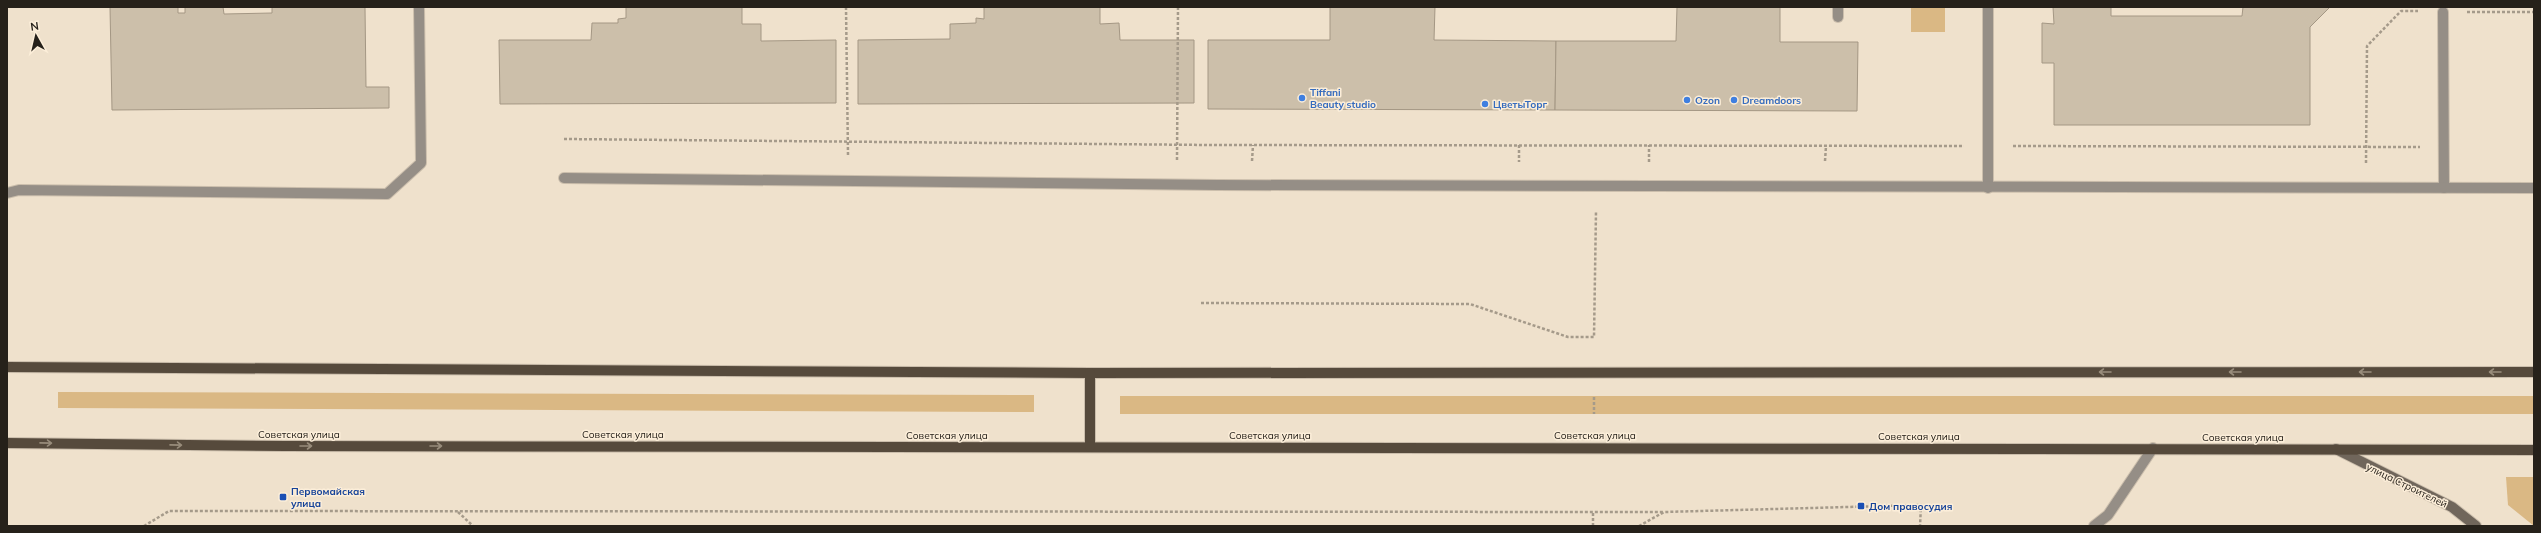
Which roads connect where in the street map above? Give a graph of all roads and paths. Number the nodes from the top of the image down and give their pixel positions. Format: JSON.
{"nodes":[{"id":1,"x":419,"y":7,"type":"edge"},
{"id":2,"x":846,"y":7,"type":"edge"},
{"id":3,"x":1178,"y":7,"type":"edge"},
{"id":4,"x":1988,"y":7,"type":"edge"},
{"id":5,"x":2401,"y":11,"type":"dead end"},
{"id":6,"x":2443,"y":12,"type":"dead end"},
{"id":7,"x":564,"y":139,"type":"dead end"},
{"id":8,"x":848,"y":141,"type":"junction"},
{"id":9,"x":1177,"y":144,"type":"junction"},
{"id":10,"x":1988,"y":146,"type":"junction"},
{"id":11,"x":2366,"y":146,"type":"junction"},
{"id":12,"x":2444,"y":147,"type":"junction"},
{"id":13,"x":564,"y":178,"type":"dead end"},
{"id":14,"x":848,"y":180,"type":"junction"},
{"id":15,"x":1177,"y":184,"type":"junction"},
{"id":16,"x":1596,"y":187,"type":"junction"},
{"id":17,"x":1988,"y":188,"type":"junction"},
{"id":18,"x":2366,"y":188,"type":"junction"},
{"id":19,"x":2444,"y":188,"type":"junction"},
{"id":20,"x":2534,"y":188,"type":"edge"},
{"id":21,"x":7,"y":193,"type":"edge"},
{"id":22,"x":1200,"y":303,"type":"dead end"},
{"id":23,"x":7,"y":367,"type":"edge"},
{"id":24,"x":2534,"y":372,"type":"edge"},
{"id":25,"x":1090,"y":373,"type":"junction"},
{"id":26,"x":1594,"y":397,"type":"dead end"},
{"id":27,"x":1594,"y":414,"type":"dead end"},
{"id":28,"x":7,"y":443,"type":"edge"},
{"id":29,"x":1090,"y":447,"type":"junction"},
{"id":30,"x":2153,"y":448,"type":"junction"},
{"id":31,"x":2336,"y":449,"type":"junction"},
{"id":32,"x":2534,"y":450,"type":"edge"},
{"id":33,"x":457,"y":512,"type":"junction"},
{"id":34,"x":1593,"y":512,"type":"junction"},
{"id":35,"x":1664,"y":512,"type":"junction"},
{"id":36,"x":144,"y":526,"type":"edge"},
{"id":37,"x":473,"y":526,"type":"edge"},
{"id":38,"x":1593,"y":526,"type":"edge"},
{"id":39,"x":1639,"y":526,"type":"edge"},
{"id":40,"x":1920,"y":526,"type":"edge"},
{"id":41,"x":2094,"y":526,"type":"edge"},
{"id":42,"x":2476,"y":526,"type":"edge"}],
"edges":[{"from":1,"to":21,"type":"lane"},
{"from":2,"to":8,"type":"path"},
{"from":3,"to":9,"type":"path"},
{"from":4,"to":10,"type":"lane"},
{"from":5,"to":11,"type":"path"},
{"from":6,"to":12,"type":"lane"},
{"from":7,"to":8,"type":"path"},
{"from":8,"to":9,"type":"path"},
{"from":8,"to":14,"type":"path"},
{"from":9,"to":10,"type":"path"},
{"from":9,"to":15,"type":"path"},
{"from":10,"to":11,"type":"path"},
{"from":10,"to":17,"type":"lane"},
{"from":11,"to":12,"type":"path"},
{"from":11,"to":18,"type":"path"},
{"from":12,"to":19,"type":"lane"},
{"from":13,"to":14,"type":"lane"},
{"from":14,"to":15,"type":"lane"},
{"from":15,"to":16,"type":"lane"},
{"from":16,"to":17,"type":"lane"},
{"from":16,"to":22,"type":"path"},
{"from":17,"to":18,"type":"lane"},
{"from":18,"to":19,"type":"lane"},
{"from":19,"to":20,"type":"lane"},
{"from":23,"to":25,"type":"main road"},
{"from":24,"to":25,"type":"main road","one_way":true},
{"from":25,"to":29,"type":"main road"},
{"from":26,"to":27,"type":"path"},
{"from":28,"to":29,"type":"main road","name":"Советская улица","one_way":true},
{"from":29,"to":30,"type":"main road","name":"Советская улица"},
{"from":30,"to":31,"type":"main road","name":"Советская улица"},
{"from":30,"to":41,"type":"lane"},
{"from":31,"to":32,"type":"main road","name":"Советская улица"},
{"from":31,"to":42,"type":"street","name":"улица Строителей"},
{"from":33,"to":34,"type":"path"},
{"from":33,"to":36,"type":"path"},
{"from":33,"to":37,"type":"path"},
{"from":34,"to":35,"type":"path"},
{"from":34,"to":38,"type":"path"},
{"from":35,"to":39,"type":"path"},
{"from":35,"to":40,"type":"path"}]}
